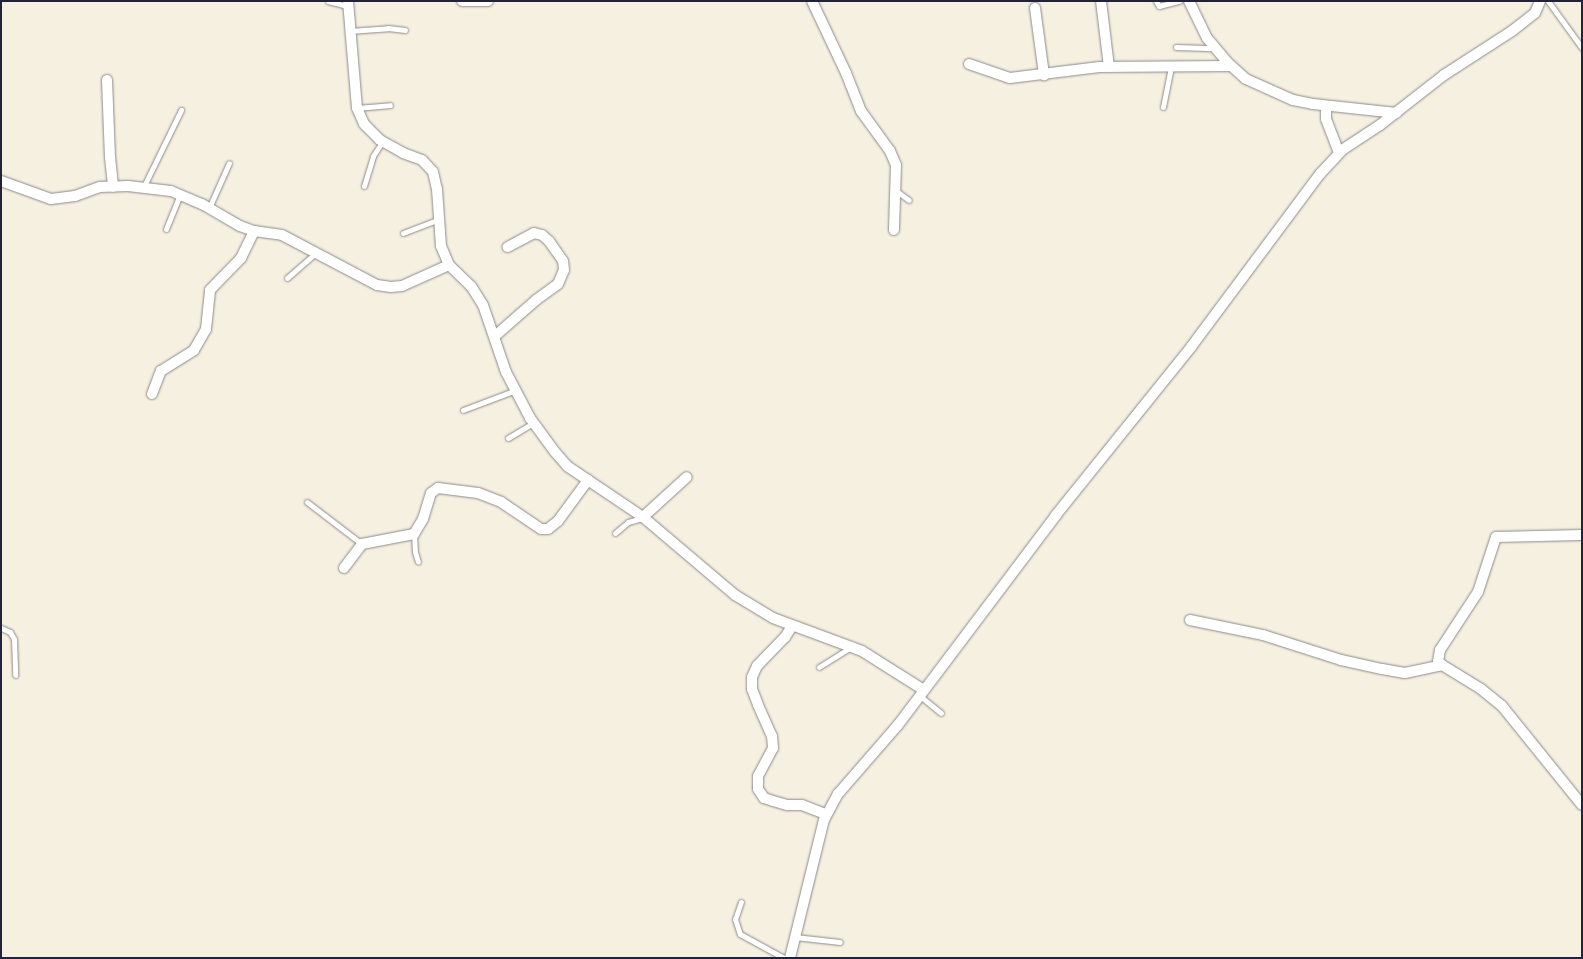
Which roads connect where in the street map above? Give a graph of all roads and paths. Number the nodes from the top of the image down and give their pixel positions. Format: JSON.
{"nodes":[{"id":1,"x":328,"y":1,"type":"edge"},
{"id":2,"x":462,"y":1,"type":"edge"},
{"id":3,"x":488,"y":1,"type":"edge"},
{"id":4,"x":812,"y":1,"type":"edge"},
{"id":5,"x":1101,"y":1,"type":"edge"},
{"id":6,"x":1156,"y":1,"type":"edge"},
{"id":7,"x":1179,"y":1,"type":"edge"},
{"id":8,"x":1189,"y":1,"type":"edge"},
{"id":9,"x":1540,"y":1,"type":"edge"},
{"id":10,"x":1548,"y":1,"type":"edge"},
{"id":11,"x":348,"y":4,"type":"edge"},
{"id":12,"x":1035,"y":8,"type":"dead end"},
{"id":13,"x":405,"y":30,"type":"dead end"},
{"id":14,"x":348,"y":32,"type":"junction"},
{"id":15,"x":1176,"y":46,"type":"dead end"},
{"id":16,"x":1215,"y":48,"type":"junction"},
{"id":17,"x":1582,"y":48,"type":"edge"},
{"id":18,"x":970,"y":64,"type":"dead end"},
{"id":19,"x":1231,"y":66,"type":"junction"},
{"id":20,"x":1109,"y":67,"type":"junction"},
{"id":21,"x":1171,"y":67,"type":"junction"},
{"id":22,"x":1044,"y":74,"type":"junction"},
{"id":23,"x":107,"y":80,"type":"dead end"},
{"id":24,"x":390,"y":105,"type":"dead end"},
{"id":25,"x":1326,"y":106,"type":"junction"},
{"id":26,"x":1163,"y":107,"type":"dead end"},
{"id":27,"x":357,"y":108,"type":"junction"},
{"id":28,"x":181,"y":110,"type":"dead end"},
{"id":29,"x":1397,"y":113,"type":"junction"},
{"id":30,"x":383,"y":141,"type":"junction"},
{"id":31,"x":1340,"y":153,"type":"junction"},
{"id":32,"x":229,"y":163,"type":"dead end"},
{"id":33,"x":1,"y":181,"type":"edge"},
{"id":34,"x":364,"y":186,"type":"dead end"},
{"id":35,"x":113,"y":187,"type":"junction"},
{"id":36,"x":143,"y":188,"type":"junction"},
{"id":37,"x":895,"y":190,"type":"junction"},
{"id":38,"x":180,"y":195,"type":"junction"},
{"id":39,"x":909,"y":200,"type":"dead end"},
{"id":40,"x":209,"y":209,"type":"junction"},
{"id":41,"x":439,"y":218,"type":"junction"},
{"id":42,"x":166,"y":230,"type":"dead end"},
{"id":43,"x":894,"y":230,"type":"dead end"},
{"id":44,"x":254,"y":231,"type":"junction"},
{"id":45,"x":403,"y":233,"type":"dead end"},
{"id":46,"x":508,"y":247,"type":"dead end"},
{"id":47,"x":316,"y":253,"type":"junction"},
{"id":48,"x":449,"y":264,"type":"junction"},
{"id":49,"x":288,"y":278,"type":"dead end"},
{"id":50,"x":495,"y":336,"type":"junction"},
{"id":51,"x":516,"y":390,"type":"junction"},
{"id":52,"x":152,"y":394,"type":"dead end"},
{"id":53,"x":463,"y":410,"type":"dead end"},
{"id":54,"x":534,"y":423,"type":"junction"},
{"id":55,"x":508,"y":438,"type":"dead end"},
{"id":56,"x":687,"y":477,"type":"dead end"},
{"id":57,"x":588,"y":480,"type":"junction"},
{"id":58,"x":307,"y":502,"type":"dead end"},
{"id":59,"x":643,"y":518,"type":"junction"},
{"id":60,"x":614,"y":533,"type":"dead end"},
{"id":61,"x":414,"y":534,"type":"junction"},
{"id":62,"x":1582,"y":534,"type":"edge"},
{"id":63,"x":362,"y":544,"type":"junction"},
{"id":64,"x":418,"y":562,"type":"dead end"},
{"id":65,"x":344,"y":568,"type":"dead end"},
{"id":66,"x":1190,"y":620,"type":"dead end"},
{"id":67,"x":792,"y":626,"type":"junction"},
{"id":68,"x":1,"y":628,"type":"edge"},
{"id":69,"x":852,"y":647,"type":"junction"},
{"id":70,"x":1442,"y":665,"type":"junction"},
{"id":71,"x":819,"y":667,"type":"dead end"},
{"id":72,"x":15,"y":675,"type":"dead end"},
{"id":73,"x":922,"y":692,"type":"junction"},
{"id":74,"x":942,"y":713,"type":"dead end"},
{"id":75,"x":1582,"y":805,"type":"edge"},
{"id":76,"x":825,"y":817,"type":"junction"},
{"id":77,"x":741,"y":902,"type":"dead end"},
{"id":78,"x":795,"y":937,"type":"junction"},
{"id":79,"x":840,"y":942,"type":"dead end"},
{"id":80,"x":784,"y":958,"type":"edge"},
{"id":81,"x":790,"y":958,"type":"edge"}],
"edges":[{"from":1,"to":11,"type":"lane"},
{"from":2,"to":3,"type":"street"},
{"from":4,"to":37,"type":"street"},
{"from":5,"to":20,"type":"street"},
{"from":6,"to":7,"type":"lane"},
{"from":8,"to":16,"type":"street"},
{"from":9,"to":29,"type":"street"},
{"from":10,"to":17,"type":"lane"},
{"from":11,"to":14,"type":"street"},
{"from":12,"to":22,"type":"street"},
{"from":13,"to":14,"type":"lane"},
{"from":14,"to":27,"type":"street"},
{"from":15,"to":16,"type":"lane"},
{"from":16,"to":19,"type":"street"},
{"from":18,"to":22,"type":"street"},
{"from":19,"to":21,"type":"street"},
{"from":19,"to":25,"type":"street"},
{"from":20,"to":21,"type":"street"},
{"from":20,"to":22,"type":"street"},
{"from":21,"to":26,"type":"lane"},
{"from":23,"to":35,"type":"street"},
{"from":24,"to":27,"type":"lane"},
{"from":25,"to":29,"type":"street"},
{"from":25,"to":31,"type":"street"},
{"from":27,"to":30,"type":"street"},
{"from":28,"to":36,"type":"lane"},
{"from":29,"to":31,"type":"street"},
{"from":30,"to":34,"type":"lane"},
{"from":30,"to":41,"type":"street"},
{"from":31,"to":73,"type":"street"},
{"from":32,"to":40,"type":"lane"},
{"from":33,"to":35,"type":"street"},
{"from":35,"to":36,"type":"street"},
{"from":36,"to":38,"type":"street"},
{"from":37,"to":39,"type":"lane"},
{"from":37,"to":43,"type":"street"},
{"from":38,"to":40,"type":"street"},
{"from":38,"to":42,"type":"lane"},
{"from":40,"to":44,"type":"street"},
{"from":41,"to":45,"type":"lane"},
{"from":41,"to":48,"type":"street"},
{"from":44,"to":47,"type":"street"},
{"from":44,"to":52,"type":"street"},
{"from":46,"to":50,"type":"street"},
{"from":47,"to":48,"type":"street"},
{"from":47,"to":49,"type":"lane"},
{"from":48,"to":50,"type":"street"},
{"from":50,"to":51,"type":"street"},
{"from":51,"to":53,"type":"lane"},
{"from":51,"to":54,"type":"street"},
{"from":54,"to":55,"type":"lane"},
{"from":54,"to":57,"type":"street"},
{"from":56,"to":59,"type":"street"},
{"from":57,"to":59,"type":"street"},
{"from":57,"to":61,"type":"street"},
{"from":58,"to":63,"type":"lane"},
{"from":59,"to":60,"type":"lane"},
{"from":59,"to":67,"type":"street"},
{"from":61,"to":63,"type":"street"},
{"from":61,"to":64,"type":"lane"},
{"from":62,"to":70,"type":"street"},
{"from":63,"to":65,"type":"street"},
{"from":66,"to":70,"type":"street"},
{"from":67,"to":69,"type":"street"},
{"from":67,"to":76,"type":"street"},
{"from":68,"to":72,"type":"lane"},
{"from":69,"to":71,"type":"lane"},
{"from":69,"to":73,"type":"street"},
{"from":70,"to":75,"type":"street"},
{"from":73,"to":74,"type":"lane"},
{"from":73,"to":76,"type":"street"},
{"from":76,"to":78,"type":"street"},
{"from":77,"to":80,"type":"lane"},
{"from":78,"to":79,"type":"lane"},
{"from":78,"to":81,"type":"street"}]}
